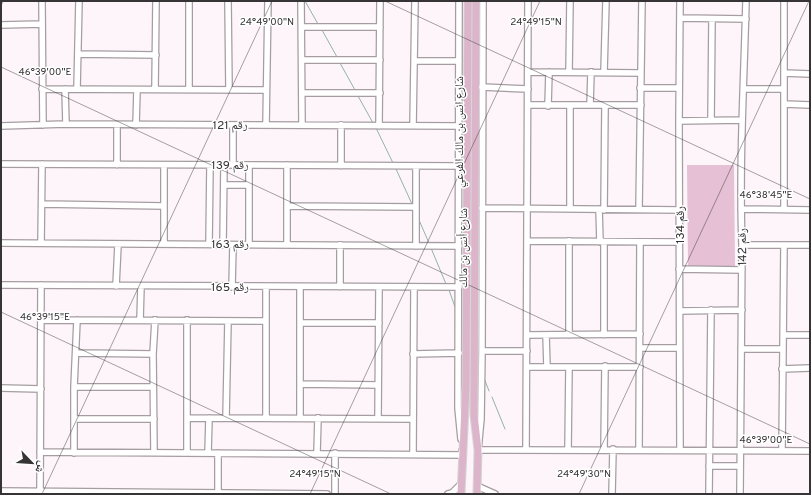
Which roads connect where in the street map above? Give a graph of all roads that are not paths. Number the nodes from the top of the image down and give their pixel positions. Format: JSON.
{"nodes":[{"id":1,"x":42,"y":1,"type":"edge"},
{"id":2,"x":78,"y":1,"type":"edge"},
{"id":3,"x":156,"y":1,"type":"edge"},
{"id":4,"x":189,"y":1,"type":"edge"},
{"id":5,"x":228,"y":1,"type":"edge"},
{"id":6,"x":268,"y":1,"type":"edge"},
{"id":7,"x":301,"y":1,"type":"edge"},
{"id":8,"x":380,"y":1,"type":"edge"},
{"id":9,"x":415,"y":1,"type":"edge"},
{"id":10,"x":459,"y":1,"type":"edge"},
{"id":11,"x":468,"y":1,"type":"edge"},
{"id":12,"x":476,"y":1,"type":"edge"},
{"id":13,"x":483,"y":1,"type":"edge"},
{"id":14,"x":528,"y":1,"type":"edge"},
{"id":15,"x":570,"y":1,"type":"edge"},
{"id":16,"x":606,"y":1,"type":"edge"},
{"id":17,"x":642,"y":1,"type":"edge"},
{"id":18,"x":680,"y":1,"type":"edge"},
{"id":19,"x":746,"y":1,"type":"edge"},
{"id":20,"x":784,"y":1,"type":"edge"},
{"id":21,"x":680,"y":18,"type":"junction"},
{"id":22,"x":712,"y":19,"type":"junction"},
{"id":23,"x":746,"y":19,"type":"junction"},
{"id":24,"x":42,"y":24,"type":"junction"},
{"id":25,"x":1,"y":25,"type":"edge"},
{"id":26,"x":302,"y":27,"type":"junction"},
{"id":27,"x":380,"y":27,"type":"junction"},
{"id":28,"x":78,"y":54,"type":"junction"},
{"id":29,"x":156,"y":55,"type":"junction"},
{"id":30,"x":302,"y":60,"type":"junction"},
{"id":31,"x":380,"y":60,"type":"junction"},
{"id":32,"x":414,"y":61,"type":"junction"},
{"id":33,"x":459,"y":61,"type":"junction"},
{"id":34,"x":528,"y":72,"type":"junction"},
{"id":35,"x":549,"y":72,"type":"junction"},
{"id":36,"x":569,"y":72,"type":"junction"},
{"id":37,"x":591,"y":72,"type":"junction"},
{"id":38,"x":604,"y":72,"type":"junction"},
{"id":39,"x":640,"y":73,"type":"junction"},
{"id":40,"x":784,"y":73,"type":"junction"},
{"id":41,"x":810,"y":74,"type":"edge"},
{"id":42,"x":482,"y":87,"type":"junction"},
{"id":43,"x":640,"y":88,"type":"junction"},
{"id":44,"x":679,"y":88,"type":"junction"},
{"id":45,"x":42,"y":89,"type":"junction"},
{"id":46,"x":65,"y":89,"type":"junction"},
{"id":47,"x":77,"y":89,"type":"junction"},
{"id":48,"x":155,"y":89,"type":"junction"},
{"id":49,"x":189,"y":89,"type":"junction"},
{"id":50,"x":229,"y":89,"type":"junction"},
{"id":51,"x":528,"y":89,"type":"junction"},
{"id":52,"x":744,"y":89,"type":"junction"},
{"id":53,"x":784,"y":89,"type":"junction"},
{"id":54,"x":137,"y":90,"type":"junction"},
{"id":55,"x":266,"y":90,"type":"junction"},
{"id":56,"x":302,"y":93,"type":"junction"},
{"id":57,"x":380,"y":93,"type":"junction"},
{"id":58,"x":784,"y":104,"type":"junction"},
{"id":59,"x":590,"y":105,"type":"junction"},
{"id":60,"x":641,"y":105,"type":"junction"},
{"id":61,"x":810,"y":105,"type":"edge"},
{"id":62,"x":528,"y":106,"type":"junction"},
{"id":63,"x":548,"y":106,"type":"junction"},
{"id":64,"x":570,"y":106,"type":"junction"},
{"id":65,"x":606,"y":106,"type":"junction"},
{"id":66,"x":711,"y":120,"type":"junction"},
{"id":67,"x":742,"y":120,"type":"junction"},
{"id":68,"x":679,"y":121,"type":"junction"},
{"id":69,"x":66,"y":124,"type":"junction"},
{"id":70,"x":43,"y":125,"type":"junction"},
{"id":71,"x":117,"y":125,"type":"junction"},
{"id":72,"x":136,"y":125,"type":"junction"},
{"id":73,"x":266,"y":125,"type":"junction"},
{"id":74,"x":302,"y":125,"type":"junction"},
{"id":75,"x":341,"y":125,"type":"junction"},
{"id":76,"x":1,"y":126,"type":"edge"},
{"id":77,"x":233,"y":126,"type":"junction"},
{"id":78,"x":379,"y":126,"type":"junction"},
{"id":79,"x":413,"y":126,"type":"junction"},
{"id":80,"x":459,"y":126,"type":"junction"},
{"id":81,"x":1,"y":164,"type":"edge"},
{"id":82,"x":42,"y":164,"type":"junction"},
{"id":83,"x":117,"y":165,"type":"junction"},
{"id":84,"x":164,"y":165,"type":"junction"},
{"id":85,"x":210,"y":165,"type":"junction"},
{"id":86,"x":224,"y":165,"type":"junction"},
{"id":87,"x":233,"y":165,"type":"junction"},
{"id":88,"x":250,"y":165,"type":"junction"},
{"id":89,"x":287,"y":165,"type":"junction"},
{"id":90,"x":341,"y":166,"type":"junction"},
{"id":91,"x":416,"y":166,"type":"junction"},
{"id":92,"x":459,"y":166,"type":"junction"},
{"id":93,"x":224,"y":185,"type":"junction"},
{"id":94,"x":249,"y":185,"type":"junction"},
{"id":95,"x":474,"y":201,"type":"junction"},
{"id":96,"x":42,"y":204,"type":"junction"},
{"id":97,"x":164,"y":206,"type":"junction"},
{"id":98,"x":287,"y":206,"type":"junction"},
{"id":99,"x":467,"y":206,"type":"junction"},
{"id":100,"x":416,"y":207,"type":"junction"},
{"id":101,"x":482,"y":208,"type":"junction"},
{"id":102,"x":527,"y":209,"type":"junction"},
{"id":103,"x":570,"y":209,"type":"junction"},
{"id":104,"x":639,"y":209,"type":"junction"},
{"id":105,"x":741,"y":209,"type":"junction"},
{"id":106,"x":784,"y":209,"type":"junction"},
{"id":107,"x":602,"y":210,"type":"junction"},
{"id":108,"x":680,"y":210,"type":"junction"},
{"id":109,"x":810,"y":210,"type":"edge"},
{"id":110,"x":527,"y":241,"type":"junction"},
{"id":111,"x":569,"y":241,"type":"junction"},
{"id":112,"x":602,"y":242,"type":"junction"},
{"id":113,"x":640,"y":242,"type":"junction"},
{"id":114,"x":680,"y":242,"type":"junction"},
{"id":115,"x":1,"y":243,"type":"edge"},
{"id":116,"x":41,"y":243,"type":"junction"},
{"id":117,"x":164,"y":244,"type":"junction"},
{"id":118,"x":210,"y":244,"type":"junction"},
{"id":119,"x":223,"y":244,"type":"junction"},
{"id":120,"x":118,"y":245,"type":"junction"},
{"id":121,"x":233,"y":245,"type":"junction"},
{"id":122,"x":249,"y":245,"type":"junction"},
{"id":123,"x":287,"y":245,"type":"junction"},
{"id":124,"x":340,"y":245,"type":"junction"},
{"id":125,"x":742,"y":245,"type":"junction"},
{"id":126,"x":784,"y":245,"type":"junction"},
{"id":127,"x":810,"y":245,"type":"edge"},
{"id":128,"x":416,"y":246,"type":"junction"},
{"id":129,"x":459,"y":246,"type":"junction"},
{"id":130,"x":679,"y":269,"type":"junction"},
{"id":131,"x":742,"y":270,"type":"junction"},
{"id":132,"x":1,"y":285,"type":"edge"},
{"id":133,"x":41,"y":285,"type":"junction"},
{"id":134,"x":116,"y":286,"type":"junction"},
{"id":135,"x":141,"y":286,"type":"junction"},
{"id":136,"x":232,"y":287,"type":"junction"},
{"id":137,"x":266,"y":287,"type":"junction"},
{"id":138,"x":300,"y":287,"type":"junction"},
{"id":139,"x":340,"y":287,"type":"junction"},
{"id":140,"x":379,"y":287,"type":"junction"},
{"id":141,"x":414,"y":287,"type":"junction"},
{"id":142,"x":459,"y":287,"type":"junction"},
{"id":143,"x":482,"y":300,"type":"junction"},
{"id":144,"x":711,"y":310,"type":"junction"},
{"id":145,"x":742,"y":310,"type":"junction"},
{"id":146,"x":680,"y":311,"type":"junction"},
{"id":147,"x":41,"y":320,"type":"junction"},
{"id":148,"x":78,"y":320,"type":"junction"},
{"id":149,"x":140,"y":320,"type":"junction"},
{"id":150,"x":155,"y":320,"type":"junction"},
{"id":151,"x":187,"y":320,"type":"junction"},
{"id":152,"x":228,"y":321,"type":"junction"},
{"id":153,"x":266,"y":321,"type":"junction"},
{"id":154,"x":301,"y":323,"type":"junction"},
{"id":155,"x":379,"y":323,"type":"junction"},
{"id":156,"x":640,"y":334,"type":"junction"},
{"id":157,"x":527,"y":335,"type":"junction"},
{"id":158,"x":546,"y":335,"type":"junction"},
{"id":159,"x":569,"y":335,"type":"junction"},
{"id":160,"x":604,"y":335,"type":"junction"},
{"id":161,"x":783,"y":335,"type":"junction"},
{"id":162,"x":810,"y":335,"type":"edge"},
{"id":163,"x":640,"y":348,"type":"junction"},
{"id":164,"x":679,"y":348,"type":"junction"},
{"id":165,"x":741,"y":349,"type":"junction"},
{"id":166,"x":783,"y":349,"type":"junction"},
{"id":167,"x":482,"y":351,"type":"junction"},
{"id":168,"x":527,"y":352,"type":"junction"},
{"id":169,"x":77,"y":353,"type":"junction"},
{"id":170,"x":459,"y":353,"type":"junction"},
{"id":171,"x":153,"y":354,"type":"junction"},
{"id":172,"x":413,"y":354,"type":"junction"},
{"id":173,"x":605,"y":366,"type":"junction"},
{"id":174,"x":527,"y":367,"type":"junction"},
{"id":175,"x":547,"y":367,"type":"junction"},
{"id":176,"x":569,"y":367,"type":"junction"},
{"id":177,"x":640,"y":367,"type":"junction"},
{"id":178,"x":810,"y":368,"type":"edge"},
{"id":179,"x":782,"y":369,"type":"junction"},
{"id":180,"x":300,"y":384,"type":"junction"},
{"id":181,"x":378,"y":385,"type":"junction"},
{"id":182,"x":153,"y":386,"type":"junction"},
{"id":183,"x":74,"y":387,"type":"junction"},
{"id":184,"x":1,"y":388,"type":"edge"},
{"id":185,"x":40,"y":389,"type":"junction"},
{"id":186,"x":188,"y":418,"type":"junction"},
{"id":187,"x":209,"y":418,"type":"junction"},
{"id":188,"x":226,"y":418,"type":"junction"},
{"id":189,"x":266,"y":418,"type":"junction"},
{"id":190,"x":300,"y":418,"type":"junction"},
{"id":191,"x":318,"y":418,"type":"junction"},
{"id":192,"x":74,"y":419,"type":"junction"},
{"id":193,"x":154,"y":419,"type":"junction"},
{"id":194,"x":378,"y":419,"type":"junction"},
{"id":195,"x":413,"y":419,"type":"junction"},
{"id":196,"x":613,"y":449,"type":"junction"},
{"id":197,"x":478,"y":450,"type":"junction"},
{"id":198,"x":526,"y":450,"type":"junction"},
{"id":199,"x":568,"y":450,"type":"junction"},
{"id":200,"x":604,"y":450,"type":"junction"},
{"id":201,"x":639,"y":450,"type":"junction"},
{"id":202,"x":680,"y":450,"type":"junction"},
{"id":203,"x":710,"y":450,"type":"junction"},
{"id":204,"x":740,"y":450,"type":"junction"},
{"id":205,"x":782,"y":451,"type":"junction"},
{"id":206,"x":810,"y":451,"type":"edge"},
{"id":207,"x":40,"y":452,"type":"junction"},
{"id":208,"x":74,"y":452,"type":"junction"},
{"id":209,"x":154,"y":453,"type":"junction"},
{"id":210,"x":187,"y":453,"type":"junction"},
{"id":211,"x":208,"y":453,"type":"junction"},
{"id":212,"x":218,"y":453,"type":"junction"},
{"id":213,"x":317,"y":453,"type":"junction"},
{"id":214,"x":335,"y":453,"type":"junction"},
{"id":215,"x":413,"y":453,"type":"junction"},
{"id":216,"x":462,"y":455,"type":"junction"},
{"id":217,"x":709,"y":466,"type":"junction"},
{"id":218,"x":739,"y":466,"type":"junction"},
{"id":219,"x":461,"y":484,"type":"junction"},
{"id":220,"x":477,"y":490,"type":"edge"},
{"id":221,"x":1,"y":491,"type":"edge"},
{"id":222,"x":40,"y":493,"type":"junction"},
{"id":223,"x":218,"y":494,"type":"edge"},
{"id":224,"x":326,"y":494,"type":"edge"},
{"id":225,"x":335,"y":494,"type":"edge"},
{"id":226,"x":448,"y":494,"type":"edge"},
{"id":227,"x":461,"y":494,"type":"edge"},
{"id":228,"x":495,"y":494,"type":"edge"},
{"id":229,"x":612,"y":494,"type":"edge"},
{"id":230,"x":708,"y":494,"type":"edge"},
{"id":231,"x":740,"y":494,"type":"edge"}],
"edges":[{"from":1,"to":24,"type":"street"},
{"from":2,"to":28,"type":"street"},
{"from":3,"to":29,"type":"street"},
{"from":4,"to":49,"type":"street"},
{"from":5,"to":50,"type":"street"},
{"from":6,"to":55,"type":"street"},
{"from":7,"to":26,"type":"street"},
{"from":8,"to":27,"type":"street"},
{"from":9,"to":32,"type":"street"},
{"from":10,"to":33,"type":"street","name":"شارع انس بن مالك الفرعي"},
{"from":11,"to":99,"type":"main road","name":"شارع أنس بن مالك"},
{"from":12,"to":95,"type":"main road","name":"شارع أنس بن مالك"},
{"from":13,"to":42,"type":"street","name":"شارع انس بن مالك الفرعي"},
{"from":14,"to":34,"type":"street"},
{"from":15,"to":36,"type":"street"},
{"from":16,"to":38,"type":"street"},
{"from":17,"to":39,"type":"street"},
{"from":18,"to":21,"type":"street","name":"رقم 134"},
{"from":19,"to":23,"type":"street","name":"رقم 142"},
{"from":20,"to":40,"type":"street"},
{"from":21,"to":22,"type":"street"},
{"from":21,"to":44,"type":"street","name":"رقم 134"},
{"from":22,"to":23,"type":"street"},
{"from":22,"to":66,"type":"street"},
{"from":23,"to":52,"type":"street","name":"رقم 142"},
{"from":24,"to":25,"type":"street"},
{"from":24,"to":45,"type":"street"},
{"from":26,"to":27,"type":"street"},
{"from":26,"to":30,"type":"street"},
{"from":27,"to":31,"type":"street"},
{"from":28,"to":29,"type":"street"},
{"from":28,"to":47,"type":"street"},
{"from":29,"to":48,"type":"street"},
{"from":30,"to":31,"type":"street"},
{"from":30,"to":56,"type":"street"},
{"from":31,"to":57,"type":"street"},
{"from":32,"to":33,"type":"street"},
{"from":32,"to":79,"type":"street"},
{"from":33,"to":80,"type":"street","name":"شارع انس بن مالك الفرعي"},
{"from":34,"to":35,"type":"street"},
{"from":34,"to":51,"type":"street"},
{"from":35,"to":36,"type":"street"},
{"from":35,"to":63,"type":"street"},
{"from":36,"to":37,"type":"street"},
{"from":37,"to":38,"type":"street"},
{"from":37,"to":59,"type":"street"},
{"from":38,"to":39,"type":"street"},
{"from":39,"to":43,"type":"street"},
{"from":40,"to":41,"type":"street"},
{"from":40,"to":53,"type":"street"},
{"from":42,"to":51,"type":"street"},
{"from":42,"to":101,"type":"street","name":"شارع انس بن مالك الفرعي"},
{"from":43,"to":44,"type":"street"},
{"from":43,"to":60,"type":"street"},
{"from":44,"to":68,"type":"street","name":"رقم 134"},
{"from":45,"to":46,"type":"street"},
{"from":45,"to":70,"type":"street"},
{"from":46,"to":47,"type":"street"},
{"from":46,"to":69,"type":"street"},
{"from":47,"to":54,"type":"street"},
{"from":48,"to":49,"type":"street"},
{"from":48,"to":54,"type":"street"},
{"from":49,"to":50,"type":"street"},
{"from":50,"to":55,"type":"street"},
{"from":51,"to":62,"type":"street"},
{"from":52,"to":53,"type":"street"},
{"from":52,"to":67,"type":"street","name":"رقم 142"},
{"from":53,"to":58,"type":"street"},
{"from":54,"to":72,"type":"street"},
{"from":55,"to":73,"type":"street"},
{"from":56,"to":57,"type":"street"},
{"from":56,"to":74,"type":"street"},
{"from":57,"to":78,"type":"street"},
{"from":58,"to":61,"type":"street"},
{"from":58,"to":106,"type":"street"},
{"from":59,"to":64,"type":"street"},
{"from":59,"to":65,"type":"street"},
{"from":60,"to":65,"type":"street"},
{"from":60,"to":104,"type":"street"},
{"from":62,"to":63,"type":"street"},
{"from":62,"to":102,"type":"street"},
{"from":63,"to":64,"type":"street"},
{"from":64,"to":103,"type":"street"},
{"from":65,"to":107,"type":"street"},
{"from":66,"to":67,"type":"street"},
{"from":66,"to":68,"type":"street"},
{"from":67,"to":105,"type":"street","name":"رقم 142"},
{"from":68,"to":108,"type":"street","name":"رقم 134"},
{"from":69,"to":70,"type":"street","name":"رقم 121"},
{"from":69,"to":71,"type":"street","name":"رقم 121"},
{"from":70,"to":76,"type":"street","name":"رقم 121"},
{"from":71,"to":72,"type":"street","name":"رقم 121"},
{"from":71,"to":83,"type":"street"},
{"from":72,"to":77,"type":"street","name":"رقم 121"},
{"from":73,"to":74,"type":"street","name":"رقم 121"},
{"from":73,"to":77,"type":"street","name":"رقم 121"},
{"from":74,"to":75,"type":"street","name":"رقم 121"},
{"from":75,"to":78,"type":"street","name":"رقم 121"},
{"from":75,"to":90,"type":"street"},
{"from":77,"to":87,"type":"street"},
{"from":78,"to":79,"type":"street","name":"رقم 121"},
{"from":79,"to":80,"type":"street","name":"رقم 121"},
{"from":80,"to":92,"type":"street","name":"شارع انس بن مالك الفرعي"},
{"from":81,"to":82,"type":"street","name":"رقم 139"},
{"from":82,"to":83,"type":"street","name":"رقم 139"},
{"from":82,"to":96,"type":"street"},
{"from":83,"to":84,"type":"street","name":"رقم 139"},
{"from":84,"to":85,"type":"street","name":"رقم 139"},
{"from":84,"to":97,"type":"street"},
{"from":85,"to":86,"type":"street","name":"رقم 139"},
{"from":85,"to":118,"type":"street"},
{"from":86,"to":87,"type":"street","name":"رقم 139"},
{"from":86,"to":93,"type":"street"},
{"from":87,"to":88,"type":"street","name":"رقم 139"},
{"from":88,"to":89,"type":"street","name":"رقم 139"},
{"from":88,"to":94,"type":"street"},
{"from":89,"to":90,"type":"street","name":"رقم 139"},
{"from":89,"to":98,"type":"street"},
{"from":90,"to":91,"type":"street","name":"رقم 139"},
{"from":91,"to":92,"type":"street","name":"رقم 139"},
{"from":91,"to":100,"type":"street"},
{"from":92,"to":129,"type":"street","name":"شارع انس بن مالك الفرعي"},
{"from":93,"to":94,"type":"street"},
{"from":93,"to":119,"type":"street"},
{"from":94,"to":122,"type":"street"},
{"from":95,"to":143,"type":"street"},
{"from":95,"to":197,"type":"main road","name":"شارع أنس بن مالك"},
{"from":96,"to":97,"type":"street"},
{"from":96,"to":116,"type":"street"},
{"from":97,"to":117,"type":"street"},
{"from":98,"to":100,"type":"street"},
{"from":98,"to":123,"type":"street"},
{"from":99,"to":142,"type":"street"},
{"from":99,"to":216,"type":"main road","name":"شارع أنس بن مالك"},
{"from":100,"to":128,"type":"street"},
{"from":101,"to":102,"type":"street"},
{"from":101,"to":143,"type":"street","name":"شارع انس بن مالك الفرعي"},
{"from":102,"to":103,"type":"street"},
{"from":102,"to":110,"type":"street"},
{"from":103,"to":107,"type":"street"},
{"from":104,"to":107,"type":"street"},
{"from":104,"to":108,"type":"street"},
{"from":105,"to":106,"type":"street"},
{"from":105,"to":125,"type":"street","name":"رقم 142"},
{"from":106,"to":109,"type":"street"},
{"from":107,"to":112,"type":"street"},
{"from":108,"to":114,"type":"street","name":"رقم 134"},
{"from":110,"to":111,"type":"street"},
{"from":110,"to":157,"type":"street"},
{"from":111,"to":112,"type":"street"},
{"from":111,"to":159,"type":"street"},
{"from":112,"to":113,"type":"street"},
{"from":112,"to":160,"type":"street"},
{"from":113,"to":114,"type":"street"},
{"from":113,"to":156,"type":"street"},
{"from":114,"to":130,"type":"street","name":"رقم 134"},
{"from":115,"to":116,"type":"street","name":"رقم 163"},
{"from":116,"to":120,"type":"street","name":"رقم 163"},
{"from":117,"to":118,"type":"street","name":"رقم 163"},
{"from":117,"to":120,"type":"street","name":"رقم 163"},
{"from":118,"to":119,"type":"street","name":"رقم 163"},
{"from":119,"to":121,"type":"street","name":"رقم 163"},
{"from":120,"to":134,"type":"street"},
{"from":121,"to":122,"type":"street","name":"رقم 163"},
{"from":121,"to":136,"type":"street"},
{"from":122,"to":123,"type":"street","name":"رقم 163"},
{"from":123,"to":124,"type":"street","name":"رقم 163"},
{"from":124,"to":128,"type":"street","name":"رقم 163"},
{"from":124,"to":139,"type":"street"},
{"from":125,"to":126,"type":"street"},
{"from":125,"to":131,"type":"street","name":"رقم 142"},
{"from":126,"to":127,"type":"street"},
{"from":126,"to":161,"type":"street"},
{"from":128,"to":129,"type":"street","name":"رقم 163"},
{"from":129,"to":142,"type":"street","name":"شارع انس بن مالك الفرعي"},
{"from":130,"to":131,"type":"street"},
{"from":130,"to":146,"type":"street","name":"رقم 134"},
{"from":131,"to":145,"type":"street","name":"رقم 142"},
{"from":132,"to":133,"type":"street","name":"رقم 165"},
{"from":133,"to":134,"type":"street","name":"رقم 165"},
{"from":133,"to":147,"type":"street"},
{"from":134,"to":135,"type":"street","name":"رقم 165"},
{"from":135,"to":136,"type":"street","name":"رقم 165"},
{"from":135,"to":149,"type":"street"},
{"from":136,"to":137,"type":"street","name":"رقم 165"},
{"from":137,"to":138,"type":"street","name":"رقم 165"},
{"from":137,"to":153,"type":"street"},
{"from":138,"to":139,"type":"street","name":"رقم 165"},
{"from":138,"to":154,"type":"street"},
{"from":139,"to":140,"type":"street","name":"رقم 165"},
{"from":140,"to":141,"type":"street","name":"رقم 165"},
{"from":140,"to":155,"type":"street"},
{"from":141,"to":142,"type":"street","name":"رقم 165"},
{"from":141,"to":172,"type":"street"},
{"from":142,"to":170,"type":"street","name":"شارع انس بن مالك الفرعي"},
{"from":143,"to":167,"type":"street","name":"شارع انس بن مالك الفرعي"},
{"from":144,"to":145,"type":"street"},
{"from":144,"to":146,"type":"street"},
{"from":144,"to":203,"type":"street"},
{"from":145,"to":165,"type":"street","name":"رقم 142"},
{"from":146,"to":164,"type":"street","name":"رقم 134"},
{"from":147,"to":148,"type":"street"},
{"from":147,"to":185,"type":"street"},
{"from":148,"to":149,"type":"street"},
{"from":148,"to":169,"type":"street"},
{"from":149,"to":150,"type":"street"},
{"from":150,"to":151,"type":"street"},
{"from":150,"to":171,"type":"street"},
{"from":151,"to":152,"type":"street"},
{"from":151,"to":186,"type":"street"},
{"from":152,"to":153,"type":"street"},
{"from":152,"to":188,"type":"street"},
{"from":153,"to":189,"type":"street"},
{"from":154,"to":155,"type":"street"},
{"from":154,"to":180,"type":"street"},
{"from":155,"to":181,"type":"street"},
{"from":156,"to":160,"type":"street"},
{"from":156,"to":163,"type":"street"},
{"from":157,"to":158,"type":"street"},
{"from":157,"to":168,"type":"street"},
{"from":158,"to":159,"type":"street"},
{"from":158,"to":175,"type":"street"},
{"from":159,"to":160,"type":"street"},
{"from":161,"to":162,"type":"street"},
{"from":161,"to":166,"type":"street"},
{"from":163,"to":164,"type":"street"},
{"from":163,"to":177,"type":"street"},
{"from":164,"to":202,"type":"street","name":"رقم 134"},
{"from":165,"to":166,"type":"street"},
{"from":165,"to":204,"type":"street","name":"رقم 142"},
{"from":166,"to":179,"type":"street"},
{"from":167,"to":168,"type":"street"},
{"from":167,"to":197,"type":"street","name":"شارع انس بن مالك الفرعي"},
{"from":168,"to":174,"type":"street"},
{"from":169,"to":171,"type":"street"},
{"from":169,"to":183,"type":"street"},
{"from":170,"to":172,"type":"street"},
{"from":170,"to":216,"type":"street","name":"شارع انس بن مالك الفرعي"},
{"from":171,"to":182,"type":"street"},
{"from":172,"to":195,"type":"street"},
{"from":173,"to":176,"type":"street"},
{"from":173,"to":177,"type":"street"},
{"from":173,"to":200,"type":"street"},
{"from":174,"to":175,"type":"street"},
{"from":174,"to":198,"type":"street"},
{"from":175,"to":176,"type":"street"},
{"from":176,"to":199,"type":"street"},
{"from":177,"to":201,"type":"street"},
{"from":178,"to":179,"type":"street"},
{"from":179,"to":205,"type":"street"},
{"from":180,"to":181,"type":"street"},
{"from":180,"to":190,"type":"street"},
{"from":181,"to":194,"type":"street"},
{"from":182,"to":183,"type":"street"},
{"from":182,"to":193,"type":"street"},
{"from":183,"to":192,"type":"street"},
{"from":184,"to":185,"type":"street"},
{"from":185,"to":207,"type":"street"},
{"from":186,"to":187,"type":"street"},
{"from":186,"to":210,"type":"street"},
{"from":187,"to":188,"type":"street"},
{"from":187,"to":211,"type":"street"},
{"from":188,"to":189,"type":"street"},
{"from":189,"to":190,"type":"street"},
{"from":190,"to":191,"type":"street"},
{"from":191,"to":194,"type":"street"},
{"from":191,"to":213,"type":"street"},
{"from":192,"to":193,"type":"street"},
{"from":192,"to":208,"type":"street"},
{"from":193,"to":209,"type":"street"},
{"from":194,"to":195,"type":"street"},
{"from":195,"to":215,"type":"street"},
{"from":196,"to":200,"type":"street"},
{"from":196,"to":201,"type":"street"},
{"from":196,"to":229,"type":"street"},
{"from":197,"to":198,"type":"street"},
{"from":197,"to":220,"type":"main road","name":"شارع أنس بن مالك"},
{"from":198,"to":199,"type":"street"},
{"from":199,"to":200,"type":"street"},
{"from":201,"to":202,"type":"street"},
{"from":202,"to":203,"type":"street"},
{"from":203,"to":204,"type":"street"},
{"from":203,"to":217,"type":"street"},
{"from":204,"to":205,"type":"street"},
{"from":204,"to":218,"type":"street","name":"رقم 142"},
{"from":205,"to":206,"type":"street"},
{"from":207,"to":208,"type":"street"},
{"from":207,"to":222,"type":"street"},
{"from":208,"to":209,"type":"street"},
{"from":209,"to":210,"type":"street"},
{"from":210,"to":211,"type":"street"},
{"from":211,"to":212,"type":"street"},
{"from":212,"to":213,"type":"street"},
{"from":212,"to":223,"type":"street"},
{"from":213,"to":214,"type":"street"},
{"from":214,"to":215,"type":"street"},
{"from":214,"to":225,"type":"street"},
{"from":215,"to":216,"type":"street"},
{"from":216,"to":219,"type":"main road","name":"شارع أنس بن مالك"},
{"from":217,"to":218,"type":"street"},
{"from":217,"to":230,"type":"street"},
{"from":218,"to":231,"type":"street","name":"رقم 142"},
{"from":219,"to":226,"type":"street"},
{"from":219,"to":227,"type":"main road","name":"شارع أنس بن مالك"},
{"from":220,"to":228,"type":"street"},
{"from":221,"to":222,"type":"street"},
{"from":222,"to":223,"type":"street"},
{"from":223,"to":224,"type":"street"}]}
